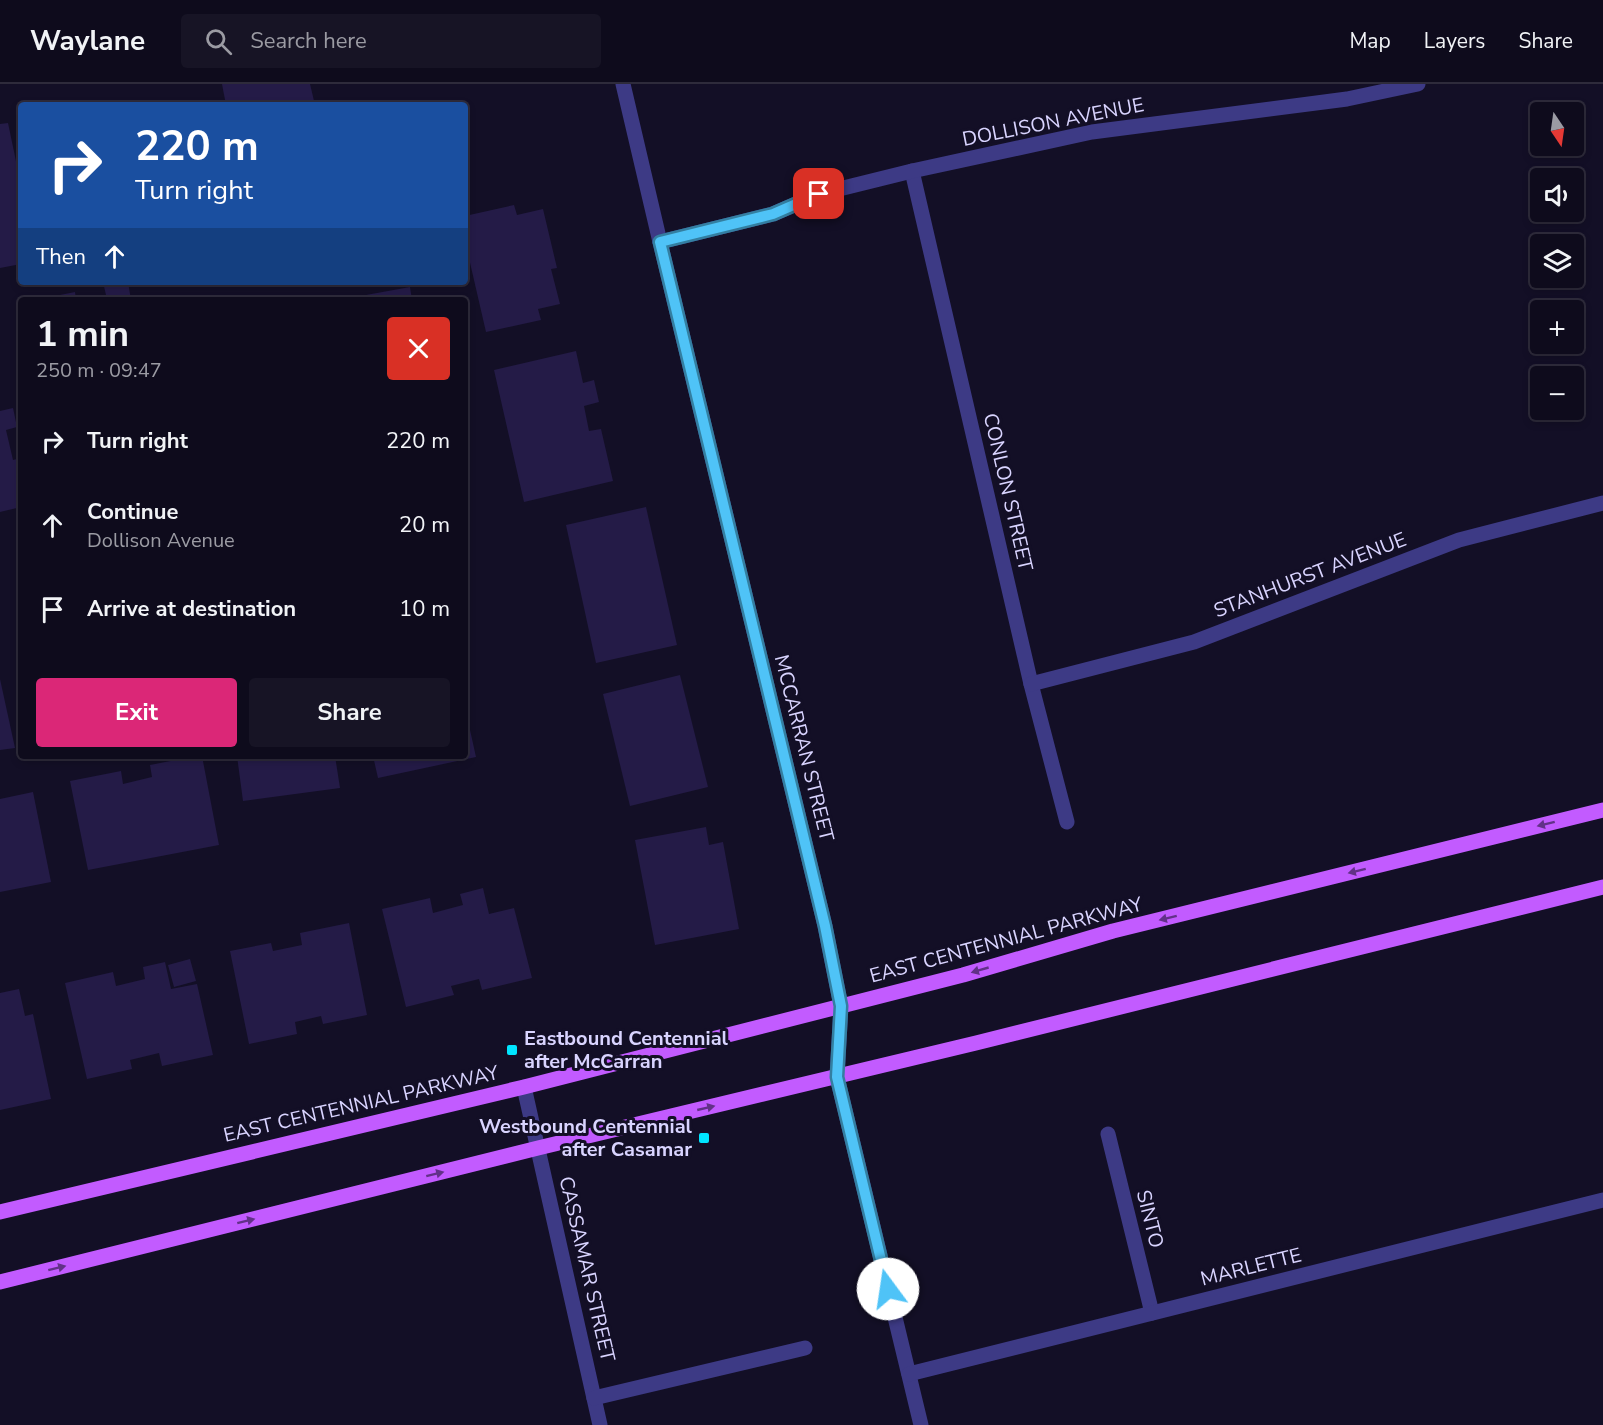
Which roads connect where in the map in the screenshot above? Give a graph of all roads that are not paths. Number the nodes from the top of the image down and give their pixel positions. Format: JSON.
{"nodes":[{"id":1,"x":623,"y":84,"type":"edge"},
{"id":2,"x":1418,"y":84,"type":"edge"},
{"id":3,"x":912,"y":171,"type":"junction"},
{"id":4,"x":660,"y":242,"type":"junction"},
{"id":5,"x":1603,"y":503,"type":"edge"},
{"id":6,"x":1030,"y":684,"type":"junction"},
{"id":7,"x":1603,"y":810,"type":"edge"},
{"id":8,"x":1067,"y":822,"type":"dead end"},
{"id":9,"x":1603,"y":887,"type":"edge"},
{"id":10,"x":841,"y":1006,"type":"junction"},
{"id":11,"x":837,"y":1077,"type":"junction"},
{"id":12,"x":524,"y":1087,"type":"junction"},
{"id":13,"x":1108,"y":1134,"type":"dead end"},
{"id":14,"x":538,"y":1148,"type":"junction"},
{"id":15,"x":1603,"y":1200,"type":"edge"},
{"id":16,"x":0,"y":1212,"type":"edge"},
{"id":17,"x":0,"y":1282,"type":"edge"},
{"id":18,"x":1152,"y":1313,"type":"junction"},
{"id":19,"x":805,"y":1348,"type":"dead end"},
{"id":20,"x":909,"y":1374,"type":"junction"},
{"id":21,"x":594,"y":1398,"type":"junction"},
{"id":22,"x":600,"y":1425,"type":"edge"},
{"id":23,"x":921,"y":1425,"type":"edge"}],
"edges":[{"from":1,"to":4,"type":"street","name":"MCCARRAN STREET"},
{"from":2,"to":3,"type":"street","name":"DOLLISON AVENUE"},
{"from":3,"to":4,"type":"street","name":"DOLLISON AVENUE"},
{"from":3,"to":6,"type":"street","name":"CONLON STREET"},
{"from":4,"to":10,"type":"street","name":"MCCARRAN STREET"},
{"from":5,"to":6,"type":"street","name":"STANHURST AVENUE"},
{"from":6,"to":8,"type":"street","name":"CONLON STREET"},
{"from":7,"to":10,"type":"main road","name":"EAST CENTENNIAL PARKWAY","one_way":true},
{"from":9,"to":11,"type":"main road"},
{"from":10,"to":11,"type":"street","name":"MCCARRAN STREET"},
{"from":10,"to":12,"type":"main road","name":"EAST CENTENNIAL PARKWAY"},
{"from":14,"to":11,"type":"main road","one_way":true},
{"from":11,"to":20,"type":"street","name":"MCCARRAN STREET"},
{"from":12,"to":14,"type":"street","name":"CASSAMAR STREET"},
{"from":12,"to":16,"type":"main road","name":"EAST CENTENNIAL PARKWAY"},
{"from":13,"to":18,"type":"street","name":"SINTO"},
{"from":17,"to":14,"type":"main road","one_way":true},
{"from":14,"to":21,"type":"street","name":"CASSAMAR STREET"},
{"from":15,"to":18,"type":"street","name":"MARLETTE"},
{"from":18,"to":20,"type":"street","name":"MARLETTE"},
{"from":19,"to":21,"type":"street"},
{"from":20,"to":23,"type":"street","name":"MCCARRAN STREET"},
{"from":21,"to":22,"type":"street","name":"CASSAMAR STREET"}]}
